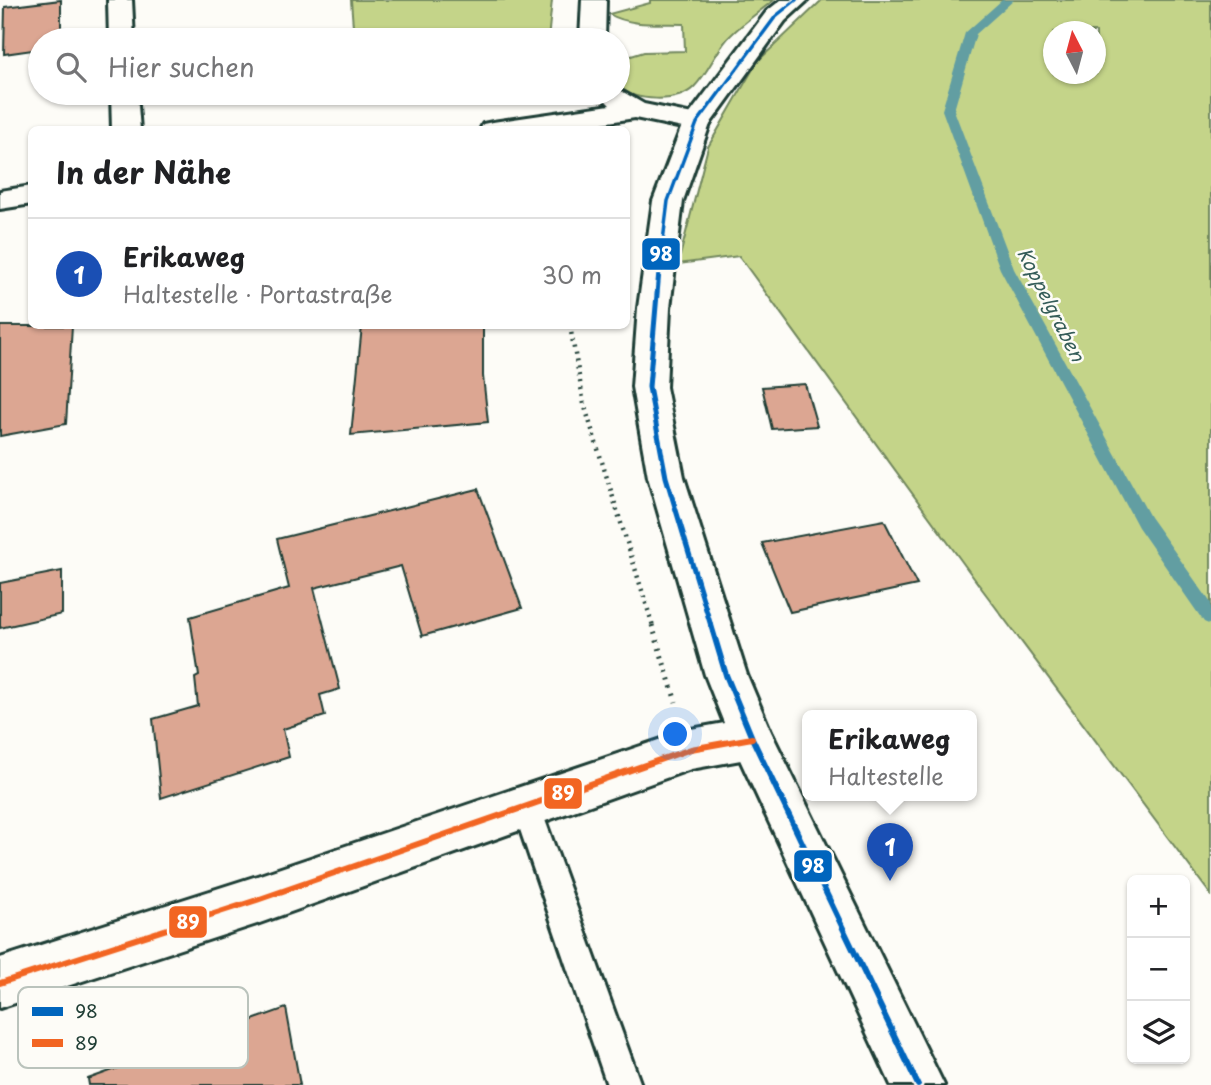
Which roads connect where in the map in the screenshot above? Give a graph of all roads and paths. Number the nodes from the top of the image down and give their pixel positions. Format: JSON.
{"nodes":[{"id":1,"x":120,"y":0,"type":"edge"},
{"id":2,"x":594,"y":0,"type":"edge"},
{"id":3,"x":796,"y":0,"type":"edge"},
{"id":4,"x":121,"y":28,"type":"edge"},
{"id":5,"x":593,"y":28,"type":"edge"},
{"id":6,"x":125,"y":105,"type":"edge"},
{"id":7,"x":628,"y":105,"type":"edge"},
{"id":8,"x":635,"y":110,"type":"junction"},
{"id":9,"x":697,"y":124,"type":"junction"},
{"id":10,"x":126,"y":126,"type":"edge"},
{"id":11,"x":521,"y":126,"type":"edge"},
{"id":12,"x":28,"y":196,"type":"edge"},
{"id":13,"x":0,"y":200,"type":"edge"},
{"id":14,"x":571,"y":329,"type":"edge"},
{"id":15,"x":751,"y":738,"type":"junction"},
{"id":16,"x":691,"y":750,"type":"junction"},
{"id":17,"x":526,"y":806,"type":"junction"},
{"id":18,"x":0,"y":984,"type":"edge"},
{"id":19,"x":624,"y":1085,"type":"edge"},
{"id":20,"x":918,"y":1085,"type":"edge"}],
"edges":[{"from":1,"to":4,"type":"main road"},
{"from":2,"to":5,"type":"main road"},
{"from":3,"to":9,"type":"main road"},
{"from":6,"to":10,"type":"main road"},
{"from":7,"to":8,"type":"main road"},
{"from":8,"to":9,"type":"main road"},
{"from":8,"to":11,"type":"main road"},
{"from":9,"to":15,"type":"main road"},
{"from":12,"to":13,"type":"main road"},
{"from":14,"to":16,"type":"path"},
{"from":15,"to":16,"type":"main road"},
{"from":15,"to":20,"type":"main road"},
{"from":16,"to":17,"type":"main road"},
{"from":17,"to":18,"type":"main road"},
{"from":17,"to":19,"type":"lane"}]}
